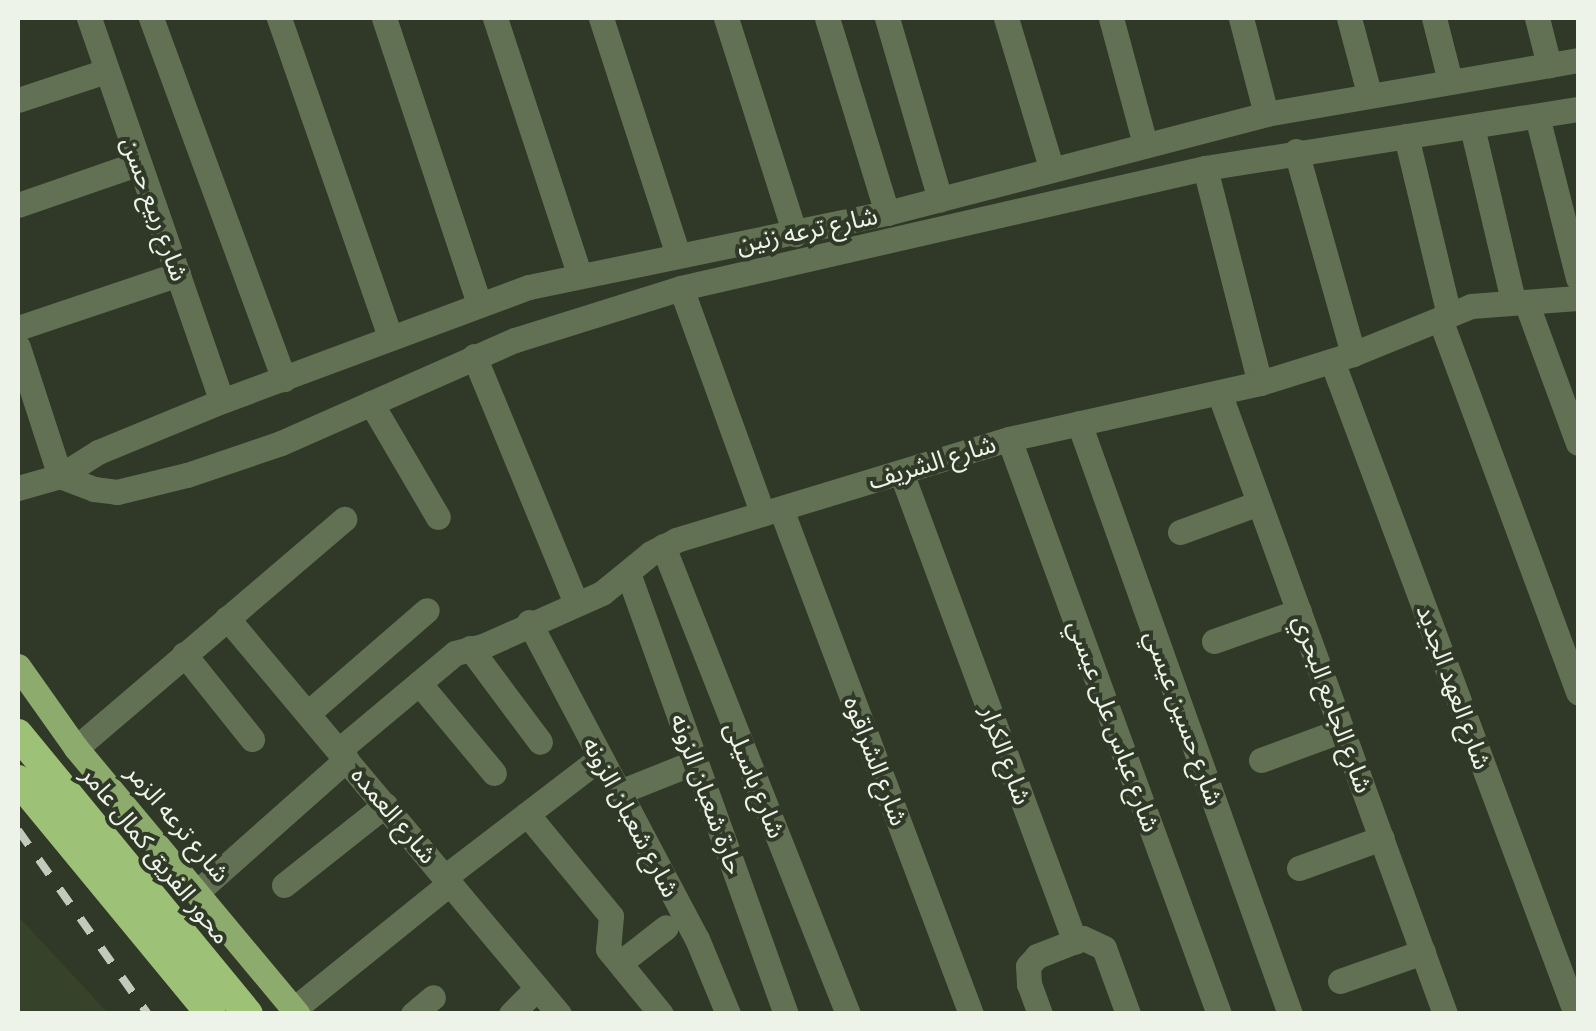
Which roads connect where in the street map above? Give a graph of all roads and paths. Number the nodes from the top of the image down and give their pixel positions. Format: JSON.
{"nodes":[{"id":1,"x":89,"y":18,"type":"edge"},
{"id":2,"x":150,"y":18,"type":"edge"},
{"id":3,"x":279,"y":18,"type":"edge"},
{"id":4,"x":384,"y":18,"type":"edge"},
{"id":5,"x":495,"y":18,"type":"edge"},
{"id":6,"x":601,"y":18,"type":"edge"},
{"id":7,"x":726,"y":18,"type":"edge"},
{"id":8,"x":826,"y":18,"type":"edge"},
{"id":9,"x":886,"y":18,"type":"edge"},
{"id":10,"x":1006,"y":18,"type":"edge"},
{"id":11,"x":1111,"y":18,"type":"edge"},
{"id":12,"x":1241,"y":18,"type":"edge"},
{"id":13,"x":1349,"y":18,"type":"edge"},
{"id":14,"x":1434,"y":18,"type":"edge"},
{"id":15,"x":1536,"y":18,"type":"edge"},
{"id":16,"x":1578,"y":60,"type":"edge"},
{"id":17,"x":1549,"y":65,"type":"junction"},
{"id":18,"x":106,"y":71,"type":"junction"},
{"id":19,"x":1450,"y":81,"type":"junction"},
{"id":20,"x":1369,"y":93,"type":"junction"},
{"id":21,"x":18,"y":100,"type":"edge"},
{"id":22,"x":1578,"y":109,"type":"edge"},
{"id":23,"x":1266,"y":114,"type":"junction"},
{"id":24,"x":1537,"y":116,"type":"junction"},
{"id":25,"x":1472,"y":126,"type":"junction"},
{"id":26,"x":1406,"y":136,"type":"junction"},
{"id":27,"x":1145,"y":144,"type":"junction"},
{"id":28,"x":1296,"y":151,"type":"junction"},
{"id":29,"x":139,"y":163,"type":"junction"},
{"id":30,"x":1050,"y":167,"type":"junction"},
{"id":31,"x":1205,"y":168,"type":"junction"},
{"id":32,"x":940,"y":198,"type":"junction"},
{"id":33,"x":18,"y":205,"type":"edge"},
{"id":34,"x":886,"y":212,"type":"junction"},
{"id":35,"x":794,"y":234,"type":"junction"},
{"id":36,"x":678,"y":254,"type":"junction"},
{"id":37,"x":178,"y":274,"type":"junction"},
{"id":38,"x":579,"y":274,"type":"junction"},
{"id":39,"x":1578,"y":278,"type":"edge"},
{"id":40,"x":681,"y":288,"type":"junction"},
{"id":41,"x":1578,"y":298,"type":"edge"},
{"id":42,"x":1519,"y":302,"type":"junction"},
{"id":43,"x":479,"y":304,"type":"junction"},
{"id":44,"x":1445,"y":317,"type":"junction"},
{"id":45,"x":18,"y":328,"type":"edge"},
{"id":46,"x":390,"y":337,"type":"junction"},
{"id":47,"x":18,"y":348,"type":"edge"},
{"id":48,"x":474,"y":356,"type":"junction"},
{"id":49,"x":1343,"y":358,"type":"junction"},
{"id":50,"x":284,"y":379,"type":"junction"},
{"id":51,"x":1260,"y":384,"type":"junction"},
{"id":52,"x":1220,"y":394,"type":"junction"},
{"id":53,"x":222,"y":401,"type":"junction"},
{"id":54,"x":371,"y":402,"type":"junction"},
{"id":55,"x":1079,"y":424,"type":"junction"},
{"id":56,"x":1009,"y":439,"type":"junction"},
{"id":57,"x":1578,"y":443,"type":"edge"},
{"id":58,"x":901,"y":472,"type":"junction"},
{"id":59,"x":60,"y":476,"type":"junction"},
{"id":60,"x":18,"y":488,"type":"edge"},
{"id":61,"x":1260,"y":503,"type":"junction"},
{"id":62,"x":772,"y":512,"type":"junction"},
{"id":63,"x":438,"y":517,"type":"dead end"},
{"id":64,"x":344,"y":518,"type":"dead end"},
{"id":65,"x":1180,"y":532,"type":"dead end"},
{"id":66,"x":663,"y":546,"type":"junction"},
{"id":67,"x":628,"y":573,"type":"junction"},
{"id":68,"x":576,"y":604,"type":"junction"},
{"id":69,"x":427,"y":610,"type":"dead end"},
{"id":70,"x":1299,"y":611,"type":"junction"},
{"id":71,"x":227,"y":618,"type":"junction"},
{"id":72,"x":529,"y":622,"type":"junction"},
{"id":73,"x":1214,"y":641,"type":"dead end"},
{"id":74,"x":470,"y":648,"type":"junction"},
{"id":75,"x":184,"y":654,"type":"junction"},
{"id":76,"x":18,"y":666,"type":"edge"},
{"id":77,"x":419,"y":682,"type":"junction"},
{"id":78,"x":1578,"y":692,"type":"edge"},
{"id":79,"x":308,"y":713,"type":"junction"},
{"id":80,"x":1342,"y":730,"type":"junction"},
{"id":81,"x":18,"y":734,"type":"edge"},
{"id":82,"x":252,"y":739,"type":"dead end"},
{"id":83,"x":540,"y":742,"type":"dead end"},
{"id":84,"x":76,"y":748,"type":"junction"},
{"id":85,"x":343,"y":754,"type":"junction"},
{"id":86,"x":599,"y":759,"type":"junction"},
{"id":87,"x":1260,"y":760,"type":"dead end"},
{"id":88,"x":695,"y":762,"type":"junction"},
{"id":89,"x":494,"y":773,"type":"dead end"},
{"id":90,"x":18,"y":780,"type":"edge"},
{"id":91,"x":617,"y":794,"type":"junction"},
{"id":92,"x":385,"y":805,"type":"junction"},
{"id":93,"x":527,"y":814,"type":"junction"},
{"id":94,"x":1382,"y":838,"type":"junction"},
{"id":95,"x":1299,"y":868,"type":"dead end"},
{"id":96,"x":448,"y":880,"type":"junction"},
{"id":97,"x":284,"y":884,"type":"dead end"},
{"id":98,"x":196,"y":892,"type":"junction"},
{"id":99,"x":666,"y":927,"type":"dead end"},
{"id":100,"x":1075,"y":942,"type":"junction"},
{"id":101,"x":1422,"y":952,"type":"junction"},
{"id":102,"x":620,"y":963,"type":"junction"},
{"id":103,"x":1340,"y":982,"type":"dead end"},
{"id":104,"x":537,"y":988,"type":"junction"},
{"id":105,"x":433,"y":997,"type":"dead end"},
{"id":106,"x":296,"y":1011,"type":"edge"},
{"id":107,"x":211,"y":1014,"type":"edge"},
{"id":108,"x":248,"y":1014,"type":"edge"},
{"id":109,"x":413,"y":1014,"type":"edge"},
{"id":110,"x":511,"y":1014,"type":"edge"},
{"id":111,"x":559,"y":1014,"type":"edge"},
{"id":112,"x":661,"y":1014,"type":"edge"},
{"id":113,"x":728,"y":1014,"type":"edge"},
{"id":114,"x":786,"y":1014,"type":"edge"},
{"id":115,"x":848,"y":1014,"type":"edge"},
{"id":116,"x":971,"y":1014,"type":"edge"},
{"id":117,"x":1040,"y":1014,"type":"edge"},
{"id":118,"x":1128,"y":1014,"type":"edge"},
{"id":119,"x":1219,"y":1014,"type":"edge"},
{"id":120,"x":1290,"y":1014,"type":"edge"},
{"id":121,"x":1445,"y":1014,"type":"edge"},
{"id":122,"x":1576,"y":1014,"type":"edge"}],
"edges":[{"from":1,"to":18,"type":"street","name":"شارع ربيع حسن"},
{"from":2,"to":50,"type":"street"},
{"from":3,"to":46,"type":"street"},
{"from":4,"to":43,"type":"street"},
{"from":5,"to":38,"type":"street"},
{"from":6,"to":36,"type":"street"},
{"from":7,"to":35,"type":"street"},
{"from":8,"to":34,"type":"street"},
{"from":9,"to":32,"type":"street"},
{"from":10,"to":30,"type":"street"},
{"from":11,"to":27,"type":"street"},
{"from":12,"to":23,"type":"street"},
{"from":13,"to":20,"type":"street"},
{"from":14,"to":19,"type":"street"},
{"from":15,"to":17,"type":"street"},
{"from":16,"to":17,"type":"street","name":"شارع ترعه زنين"},
{"from":17,"to":19,"type":"street","name":"شارع ترعه زنين"},
{"from":18,"to":21,"type":"street"},
{"from":18,"to":29,"type":"street","name":"شارع ربيع حسن"},
{"from":19,"to":20,"type":"street","name":"شارع ترعه زنين"},
{"from":20,"to":23,"type":"street","name":"شارع ترعه زنين"},
{"from":22,"to":24,"type":"street","name":"شارع ترعه زنين"},
{"from":23,"to":27,"type":"street","name":"شارع ترعه زنين"},
{"from":24,"to":25,"type":"street","name":"شارع ترعه زنين"},
{"from":24,"to":39,"type":"street"},
{"from":25,"to":26,"type":"street","name":"شارع ترعه زنين"},
{"from":25,"to":42,"type":"street"},
{"from":26,"to":28,"type":"street","name":"شارع ترعه زنين"},
{"from":26,"to":44,"type":"street"},
{"from":27,"to":30,"type":"street","name":"شارع ترعه زنين"},
{"from":28,"to":31,"type":"street","name":"شارع ترعه زنين"},
{"from":28,"to":49,"type":"street","name":"شارع العهد الجديد"},
{"from":29,"to":33,"type":"street"},
{"from":29,"to":37,"type":"street","name":"شارع ربيع حسن"},
{"from":30,"to":32,"type":"street","name":"شارع ترعه زنين"},
{"from":31,"to":40,"type":"street","name":"شارع ترعه زنين"},
{"from":31,"to":51,"type":"street"},
{"from":32,"to":34,"type":"street","name":"شارع ترعه زنين"},
{"from":34,"to":35,"type":"street","name":"شارع ترعه زنين"},
{"from":35,"to":36,"type":"street","name":"شارع ترعه زنين"},
{"from":36,"to":38,"type":"street","name":"شارع ترعه زنين"},
{"from":37,"to":45,"type":"street"},
{"from":37,"to":53,"type":"street","name":"شارع ربيع حسن"},
{"from":38,"to":43,"type":"street","name":"شارع ترعه زنين"},
{"from":40,"to":48,"type":"street","name":"شارع ترعه زنين"},
{"from":40,"to":62,"type":"street","name":"شارع الشراقوه"},
{"from":41,"to":42,"type":"street","name":"شارع الشريف"},
{"from":42,"to":44,"type":"street","name":"شارع الشريف"},
{"from":42,"to":57,"type":"street"},
{"from":43,"to":46,"type":"street","name":"شارع ترعه زنين"},
{"from":44,"to":49,"type":"street","name":"شارع الشريف"},
{"from":44,"to":78,"type":"street"},
{"from":46,"to":50,"type":"street","name":"شارع ترعه زنين"},
{"from":47,"to":59,"type":"street"},
{"from":48,"to":54,"type":"street","name":"شارع ترعه زنين"},
{"from":48,"to":68,"type":"street"},
{"from":49,"to":51,"type":"street","name":"شارع الشريف"},
{"from":49,"to":122,"type":"street","name":"شارع العهد الجديد"},
{"from":50,"to":53,"type":"street","name":"شارع ترعه زنين"},
{"from":51,"to":52,"type":"street","name":"شارع الشريف"},
{"from":52,"to":55,"type":"street","name":"شارع الشريف"},
{"from":52,"to":61,"type":"street","name":"شارع الجامع البحري"},
{"from":53,"to":59,"type":"street","name":"شارع ترعه زنين"},
{"from":54,"to":59,"type":"street","name":"شارع ترعه زنين"},
{"from":54,"to":63,"type":"street"},
{"from":55,"to":56,"type":"street","name":"شارع الشريف"},
{"from":55,"to":120,"type":"street","name":"شارع حسين عيسي"},
{"from":56,"to":58,"type":"street","name":"شارع الشريف"},
{"from":56,"to":119,"type":"street","name":"شارع عباس على عيسي"},
{"from":58,"to":62,"type":"street","name":"شارع الشريف"},
{"from":58,"to":100,"type":"street","name":"شارع الكرار"},
{"from":59,"to":60,"type":"street","name":"شارع ترعه زنين"},
{"from":61,"to":65,"type":"street"},
{"from":61,"to":70,"type":"street","name":"شارع الجامع البحري"},
{"from":62,"to":66,"type":"street","name":"شارع الشريف"},
{"from":62,"to":116,"type":"street","name":"شارع الشراقوه"},
{"from":64,"to":71,"type":"street"},
{"from":66,"to":67,"type":"street","name":"شارع الشريف"},
{"from":66,"to":115,"type":"street","name":"شارع باسيلى"},
{"from":67,"to":68,"type":"street","name":"شارع الشريف"},
{"from":67,"to":88,"type":"street","name":"حارة شعبان الزونه"},
{"from":68,"to":72,"type":"street","name":"شارع الشريف"},
{"from":69,"to":79,"type":"street"},
{"from":70,"to":73,"type":"street"},
{"from":70,"to":80,"type":"street","name":"شارع الجامع البحري"},
{"from":71,"to":75,"type":"street"},
{"from":71,"to":79,"type":"street","name":"شارع العمده"},
{"from":72,"to":74,"type":"street","name":"شارع الشريف"},
{"from":72,"to":86,"type":"street","name":"شارع شعبان الزونه"},
{"from":74,"to":77,"type":"street","name":"شارع الشريف"},
{"from":74,"to":83,"type":"street"},
{"from":75,"to":82,"type":"street"},
{"from":75,"to":84,"type":"street"},
{"from":76,"to":84,"type":"main road","name":"شارع ترعه الزمر"},
{"from":77,"to":85,"type":"street","name":"شارع الشريف"},
{"from":77,"to":89,"type":"street"},
{"from":79,"to":85,"type":"street","name":"شارع العمده"},
{"from":80,"to":87,"type":"street"},
{"from":80,"to":94,"type":"street","name":"شارع الجامع البحري"},
{"from":81,"to":108,"type":"highway","name":"محور الفريق كمال عامر"},
{"from":84,"to":98,"type":"main road","name":"شارع ترعه الزمر"},
{"from":85,"to":92,"type":"street","name":"شارع العمده"},
{"from":85,"to":98,"type":"street","name":"شارع الشريف"},
{"from":86,"to":91,"type":"street","name":"شارع شعبان الزونه"},
{"from":86,"to":93,"type":"street"},
{"from":88,"to":91,"type":"street"},
{"from":88,"to":114,"type":"street","name":"حارة شعبان الزونه"},
{"from":90,"to":107,"type":"highway"},
{"from":91,"to":113,"type":"street","name":"شارع شعبان الزونه"},
{"from":92,"to":96,"type":"street","name":"شارع العمده"},
{"from":92,"to":97,"type":"street"},
{"from":93,"to":96,"type":"street"},
{"from":93,"to":102,"type":"street"},
{"from":94,"to":95,"type":"street"},
{"from":94,"to":101,"type":"street","name":"شارع الجامع البحري"},
{"from":96,"to":104,"type":"street","name":"شارع العمده"},
{"from":96,"to":106,"type":"street"},
{"from":98,"to":106,"type":"main road","name":"شارع ترعه الزمر"},
{"from":99,"to":102,"type":"street"},
{"from":100,"to":117,"type":"street"},
{"from":100,"to":118,"type":"street"},
{"from":101,"to":103,"type":"street"},
{"from":101,"to":121,"type":"street","name":"شارع الجامع البحري"},
{"from":102,"to":112,"type":"street"},
{"from":104,"to":110,"type":"street"},
{"from":104,"to":111,"type":"street","name":"شارع العمده"},
{"from":105,"to":109,"type":"street"}]}
